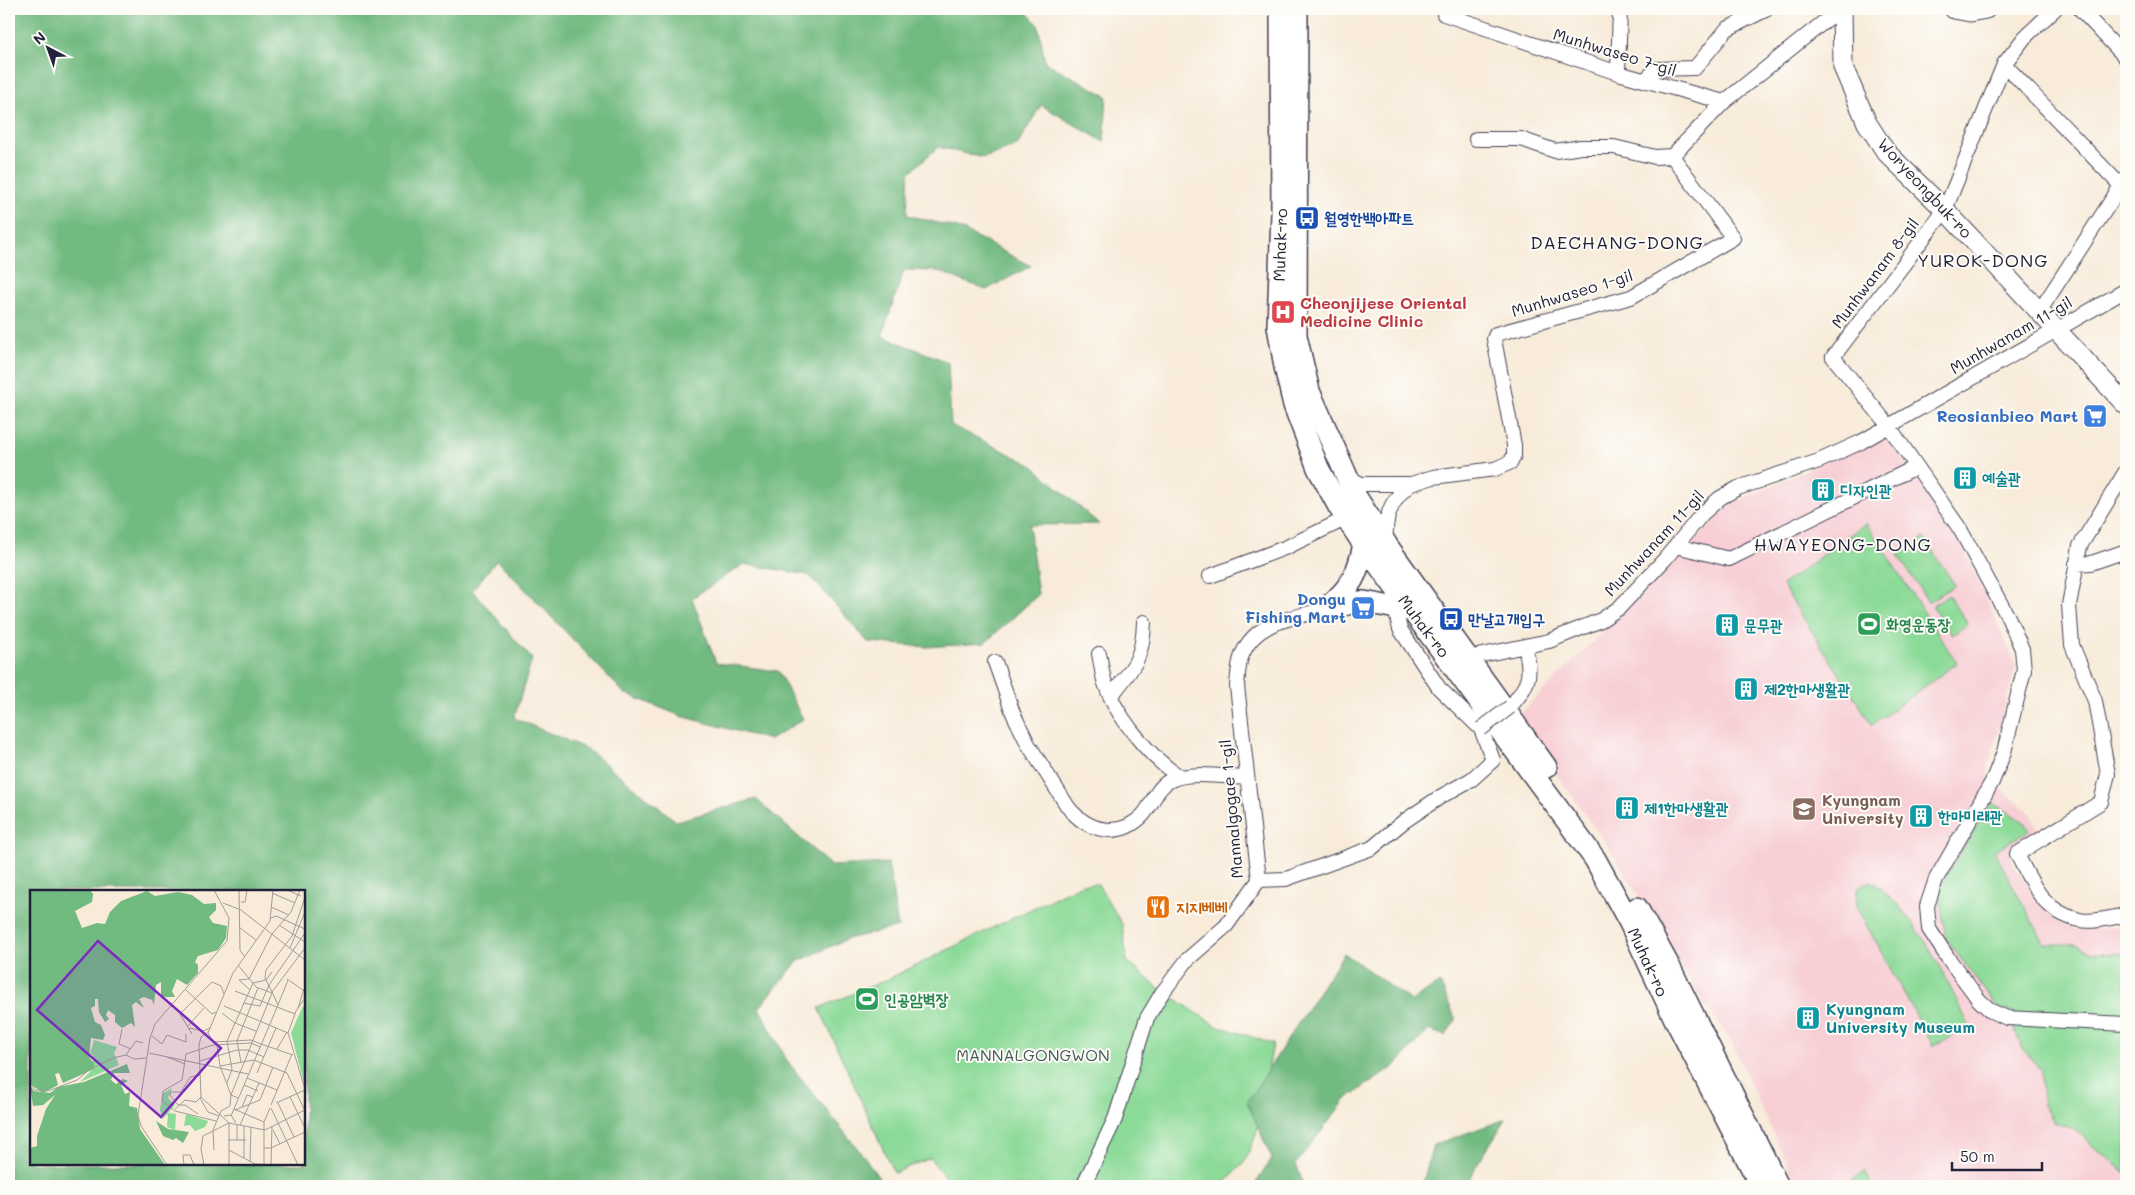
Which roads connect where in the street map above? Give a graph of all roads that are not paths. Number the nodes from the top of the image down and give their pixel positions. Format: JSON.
{"nodes":[{"id":1,"x":1281,"y":9,"type":"edge"},
{"id":2,"x":1297,"y":9,"type":"edge"},
{"id":3,"x":1444,"y":9,"type":"edge"},
{"id":4,"x":1620,"y":9,"type":"edge"},
{"id":5,"x":1767,"y":9,"type":"edge"},
{"id":6,"x":1841,"y":9,"type":"edge"},
{"id":7,"x":1959,"y":9,"type":"edge"},
{"id":8,"x":1986,"y":9,"type":"edge"},
{"id":9,"x":2056,"y":9,"type":"edge"},
{"id":10,"x":2080,"y":9,"type":"edge"},
{"id":11,"x":2126,"y":58,"type":"edge"},
{"id":12,"x":2004,"y":64,"type":"junction"},
{"id":13,"x":1618,"y":74,"type":"junction"},
{"id":14,"x":1645,"y":80,"type":"junction"},
{"id":15,"x":1724,"y":102,"type":"junction"},
{"id":16,"x":1476,"y":139,"type":"dead end"},
{"id":17,"x":1672,"y":156,"type":"junction"},
{"id":18,"x":2124,"y":182,"type":"edge"},
{"id":19,"x":1945,"y":210,"type":"junction"},
{"id":20,"x":2126,"y":290,"type":"edge"},
{"id":21,"x":2039,"y":312,"type":"junction"},
{"id":22,"x":2055,"y":329,"type":"junction"},
{"id":23,"x":2126,"y":405,"type":"edge"},
{"id":24,"x":1888,"y":426,"type":"junction"},
{"id":25,"x":1916,"y":468,"type":"junction"},
{"id":26,"x":2126,"y":471,"type":"edge"},
{"id":27,"x":1346,"y":475,"type":"junction"},
{"id":28,"x":1411,"y":484,"type":"junction"},
{"id":29,"x":1347,"y":518,"type":"junction"},
{"id":30,"x":1386,"y":544,"type":"junction"},
{"id":31,"x":1364,"y":545,"type":"junction"},
{"id":32,"x":1676,"y":546,"type":"junction"},
{"id":33,"x":2126,"y":550,"type":"edge"},
{"id":34,"x":2076,"y":564,"type":"junction"},
{"id":35,"x":1210,"y":576,"type":"dead end"},
{"id":36,"x":1404,"y":609,"type":"junction"},
{"id":37,"x":1324,"y":610,"type":"junction"},
{"id":38,"x":1144,"y":622,"type":"dead end"},
{"id":39,"x":1525,"y":646,"type":"junction"},
{"id":40,"x":1099,"y":654,"type":"dead end"},
{"id":41,"x":1468,"y":658,"type":"junction"},
{"id":42,"x":996,"y":662,"type":"dead end"},
{"id":43,"x":1111,"y":696,"type":"junction"},
{"id":44,"x":1481,"y":729,"type":"junction"},
{"id":45,"x":1179,"y":776,"type":"junction"},
{"id":46,"x":1247,"y":778,"type":"junction"},
{"id":47,"x":1259,"y":880,"type":"junction"},
{"id":48,"x":2126,"y":915,"type":"edge"},
{"id":49,"x":2126,"y":1024,"type":"edge"},
{"id":50,"x":1083,"y":1186,"type":"edge"},
{"id":51,"x":1761,"y":1186,"type":"edge"},
{"id":52,"x":1778,"y":1186,"type":"edge"}],
"edges":[{"from":1,"to":29,"type":"main road","name":"Muhak-ro"},
{"from":2,"to":27,"type":"main road","name":"Muhak-ro"},
{"from":3,"to":13,"type":"street","name":"Munhwaseo 7-gil"},
{"from":4,"to":13,"type":"street"},
{"from":5,"to":14,"type":"street"},
{"from":6,"to":15,"type":"street"},
{"from":6,"to":19,"type":"main road","name":"Woryeongbuk-ro"},
{"from":7,"to":8,"type":"main road"},
{"from":9,"to":12,"type":"street","name":"Munhwanam 8-gil"},
{"from":10,"to":11,"type":"street"},
{"from":12,"to":18,"type":"street"},
{"from":12,"to":19,"type":"street","name":"Munhwanam 8-gil"},
{"from":13,"to":14,"type":"street","name":"Munhwaseo 7-gil"},
{"from":14,"to":15,"type":"street","name":"Munhwaseo 7-gil"},
{"from":15,"to":17,"type":"street"},
{"from":16,"to":17,"type":"street"},
{"from":17,"to":28,"type":"street","name":"Munhwaseo 1-gil"},
{"from":18,"to":21,"type":"street"},
{"from":19,"to":21,"type":"main road","name":"Woryeongbuk-ro"},
{"from":19,"to":24,"type":"street","name":"Munhwanam 8-gil"},
{"from":20,"to":22,"type":"street","name":"Munhwanam 11-gil"},
{"from":21,"to":22,"type":"main road","name":"Woryeongbuk-ro"},
{"from":22,"to":23,"type":"main road","name":"Woryeongbuk-ro"},
{"from":22,"to":24,"type":"street","name":"Munhwanam 11-gil"},
{"from":24,"to":25,"type":"street"},
{"from":24,"to":32,"type":"street","name":"Munhwanam 11-gil"},
{"from":25,"to":32,"type":"street"},
{"from":25,"to":49,"type":"street"},
{"from":26,"to":34,"type":"street"},
{"from":27,"to":28,"type":"street","name":"Munhwaseo 1-gil"},
{"from":27,"to":30,"type":"main road","name":"Muhak-ro"},
{"from":28,"to":30,"type":"street"},
{"from":29,"to":31,"type":"main road","name":"Muhak-ro"},
{"from":29,"to":35,"type":"street"},
{"from":30,"to":41,"type":"main road","name":"Muhak-ro"},
{"from":31,"to":36,"type":"main road","name":"Muhak-ro"},
{"from":31,"to":37,"type":"main road"},
{"from":32,"to":39,"type":"street","name":"Munhwanam 11-gil"},
{"from":33,"to":34,"type":"street"},
{"from":34,"to":48,"type":"street"},
{"from":36,"to":37,"type":"main road"},
{"from":36,"to":44,"type":"street"},
{"from":36,"to":51,"type":"main road","name":"Muhak-ro"},
{"from":37,"to":46,"type":"street","name":"Mannalgogae 1-gil"},
{"from":38,"to":43,"type":"street"},
{"from":39,"to":41,"type":"street","name":"Munhwanam 11-gil"},
{"from":39,"to":44,"type":"street","bridge":true},
{"from":40,"to":43,"type":"street"},
{"from":41,"to":52,"type":"main road","name":"Muhak-ro"},
{"from":42,"to":45,"type":"street"},
{"from":43,"to":45,"type":"street"},
{"from":44,"to":47,"type":"street"},
{"from":45,"to":46,"type":"street"},
{"from":46,"to":47,"type":"street","name":"Mannalgogae 1-gil"},
{"from":47,"to":50,"type":"street","name":"Mannalgogae 1-gil"}]}
